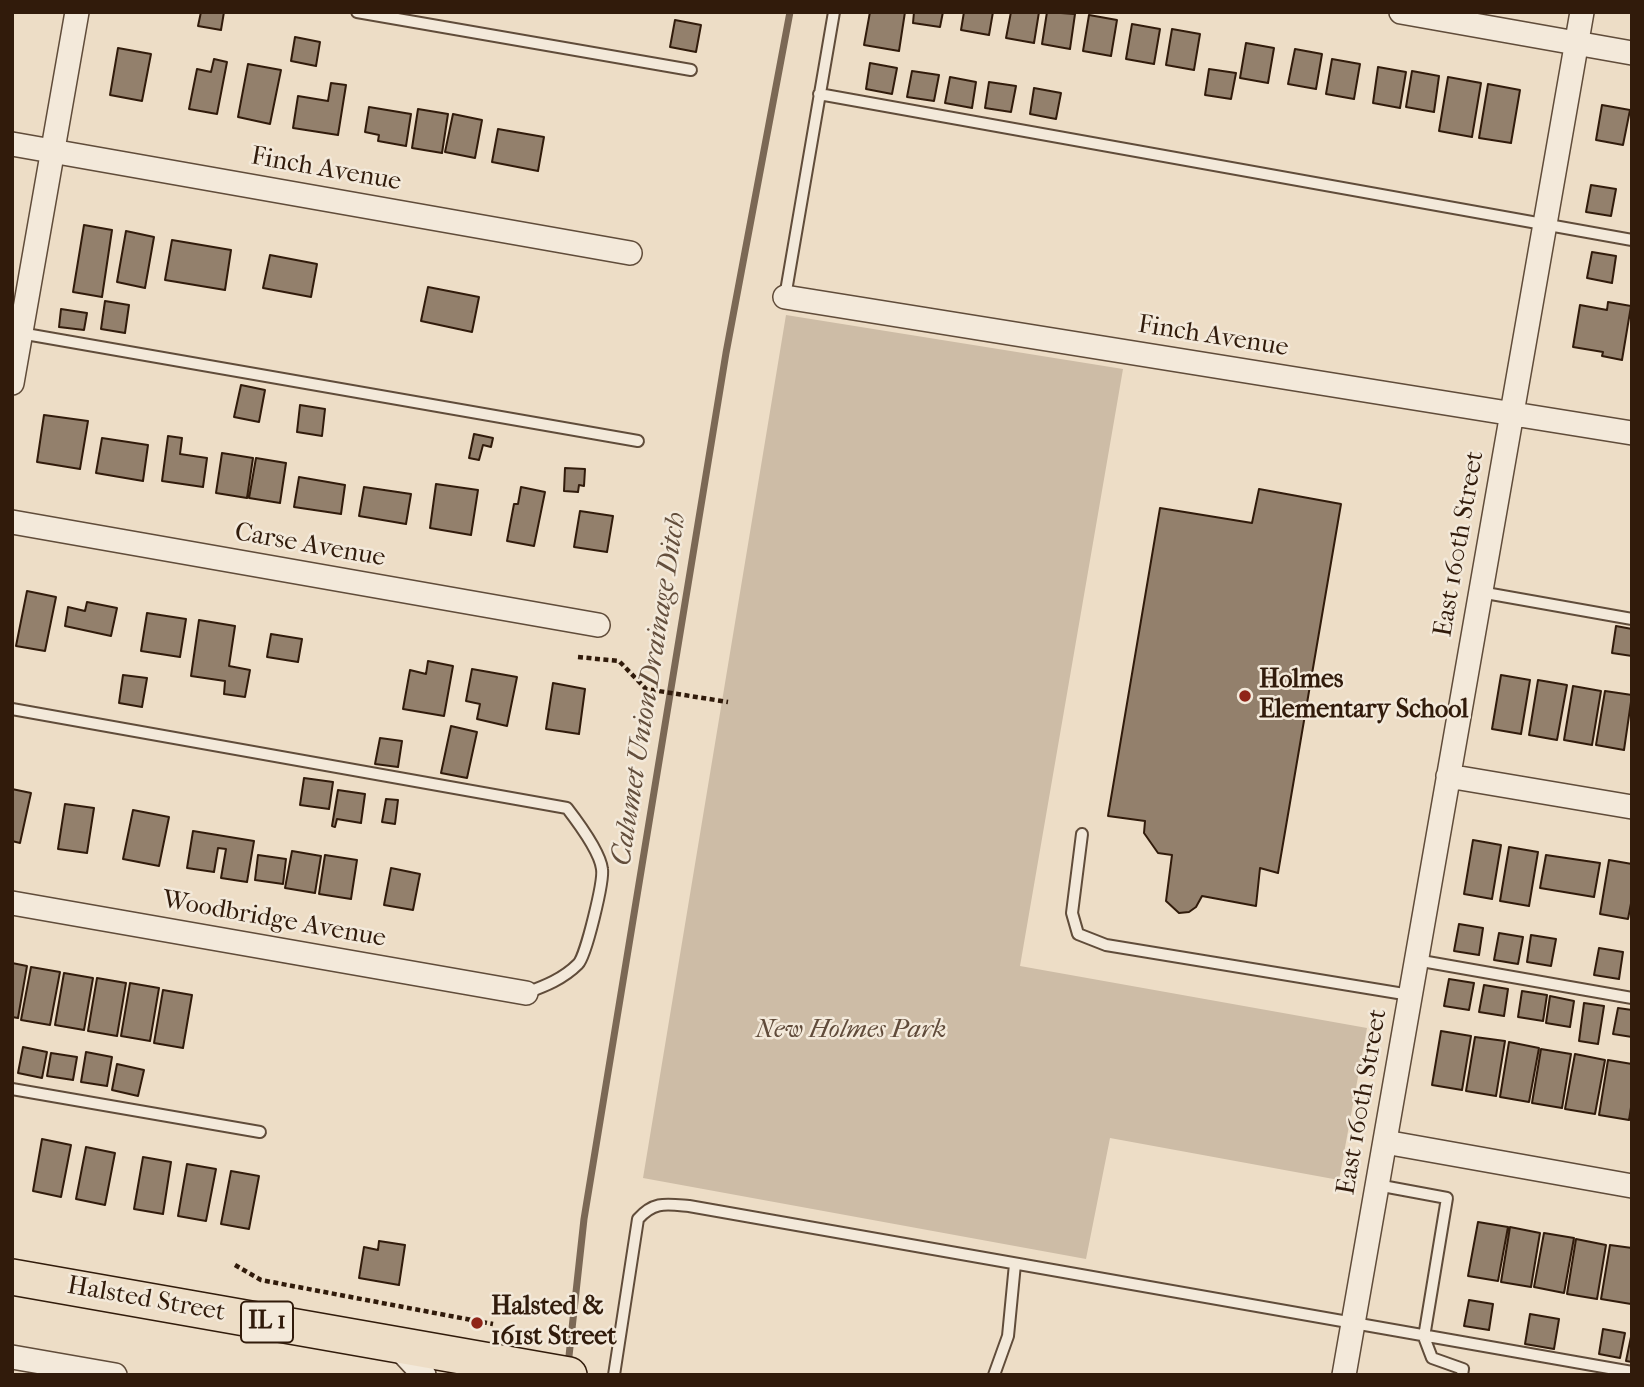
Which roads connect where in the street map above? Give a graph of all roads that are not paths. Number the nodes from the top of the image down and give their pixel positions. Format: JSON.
{"nodes":[{"id":1,"x":77,"y":12,"type":"edge"},
{"id":2,"x":357,"y":12,"type":"edge"},
{"id":3,"x":834,"y":12,"type":"edge"},
{"id":4,"x":1401,"y":12,"type":"edge"},
{"id":5,"x":1582,"y":12,"type":"edge"},
{"id":6,"x":1576,"y":43,"type":"junction"},
{"id":7,"x":1632,"y":52,"type":"edge"},
{"id":8,"x":691,"y":70,"type":"dead end"},
{"id":9,"x":819,"y":94,"type":"junction"},
{"id":10,"x":12,"y":144,"type":"edge"},
{"id":11,"x":53,"y":151,"type":"junction"},
{"id":12,"x":1545,"y":226,"type":"junction"},
{"id":13,"x":1632,"y":240,"type":"edge"},
{"id":14,"x":630,"y":253,"type":"dead end"},
{"id":15,"x":785,"y":297,"type":"joint"},
{"id":16,"x":17,"y":333,"type":"edge"},
{"id":17,"x":12,"y":383,"type":"edge"},
{"id":18,"x":1512,"y":414,"type":"junction"},
{"id":19,"x":1632,"y":433,"type":"edge"},
{"id":20,"x":638,"y":440,"type":"dead end"},
{"id":21,"x":12,"y":522,"type":"edge"},
{"id":22,"x":1480,"y":592,"type":"junction"},
{"id":23,"x":1632,"y":619,"type":"edge"},
{"id":24,"x":598,"y":625,"type":"dead end"},
{"id":25,"x":12,"y":709,"type":"edge"},
{"id":26,"x":1448,"y":776,"type":"junction"},
{"id":27,"x":1632,"y":807,"type":"edge"},
{"id":28,"x":1082,"y":834,"type":"dead end"},
{"id":29,"x":12,"y":903,"type":"edge"},
{"id":30,"x":1416,"y":960,"type":"junction"},
{"id":31,"x":526,"y":993,"type":"joint"},
{"id":32,"x":1410,"y":995,"type":"junction"},
{"id":33,"x":1632,"y":998,"type":"edge"},
{"id":34,"x":12,"y":1089,"type":"edge"},
{"id":35,"x":260,"y":1132,"type":"dead end"},
{"id":36,"x":1385,"y":1142,"type":"junction"},
{"id":37,"x":1377,"y":1185,"type":"junction"},
{"id":38,"x":1632,"y":1186,"type":"edge"},
{"id":39,"x":1015,"y":1264,"type":"junction"},
{"id":40,"x":12,"y":1277,"type":"edge"},
{"id":41,"x":1353,"y":1325,"type":"junction"},
{"id":42,"x":1424,"y":1337,"type":"junction"},
{"id":43,"x":395,"y":1344,"type":"junction"},
{"id":44,"x":12,"y":1357,"type":"edge"},
{"id":45,"x":514,"y":1371,"type":"edge"},
{"id":46,"x":1632,"y":1372,"type":"edge"},
{"id":47,"x":115,"y":1375,"type":"edge"},
{"id":48,"x":424,"y":1375,"type":"edge"},
{"id":49,"x":569,"y":1375,"type":"edge"},
{"id":50,"x":614,"y":1375,"type":"edge"},
{"id":51,"x":994,"y":1375,"type":"edge"},
{"id":52,"x":1344,"y":1375,"type":"edge"},
{"id":53,"x":1462,"y":1375,"type":"edge"}],
"edges":[{"from":1,"to":11,"type":"street"},
{"from":2,"to":8,"type":"lane"},
{"from":3,"to":9,"type":"lane"},
{"from":4,"to":6,"type":"street"},
{"from":5,"to":6,"type":"street","name":"East 160th Street"},
{"from":6,"to":7,"type":"street"},
{"from":6,"to":12,"type":"street","name":"East 160th Street"},
{"from":9,"to":12,"type":"lane"},
{"from":9,"to":15,"type":"lane"},
{"from":10,"to":11,"type":"street","name":"Finch Avenue"},
{"from":11,"to":14,"type":"street","name":"Finch Avenue"},
{"from":11,"to":16,"type":"street"},
{"from":12,"to":13,"type":"lane"},
{"from":12,"to":18,"type":"street","name":"East 160th Street"},
{"from":15,"to":18,"type":"street","name":"Finch Avenue"},
{"from":16,"to":17,"type":"street"},
{"from":16,"to":20,"type":"lane"},
{"from":18,"to":19,"type":"street","name":"Finch Avenue"},
{"from":18,"to":22,"type":"street","name":"East 160th Street"},
{"from":21,"to":24,"type":"street","name":"Carse Avenue"},
{"from":22,"to":23,"type":"lane"},
{"from":22,"to":26,"type":"street","name":"East 160th Street"},
{"from":25,"to":31,"type":"lane"},
{"from":26,"to":27,"type":"street"},
{"from":26,"to":30,"type":"street","name":"East 160th Street"},
{"from":28,"to":32,"type":"lane"},
{"from":29,"to":31,"type":"street","name":"Woodbridge Avenue"},
{"from":30,"to":32,"type":"street","name":"East 160th Street"},
{"from":30,"to":33,"type":"lane"},
{"from":32,"to":36,"type":"street","name":"East 160th Street"},
{"from":34,"to":35,"type":"lane"},
{"from":36,"to":37,"type":"street","name":"East 160th Street"},
{"from":36,"to":38,"type":"street"},
{"from":37,"to":41,"type":"street","name":"East 160th Street"},
{"from":37,"to":42,"type":"lane"},
{"from":39,"to":41,"type":"lane"},
{"from":39,"to":50,"type":"lane"},
{"from":39,"to":51,"type":"lane"},
{"from":40,"to":43,"type":"main road","name":"Halsted Street","number":"IL 1"},
{"from":41,"to":42,"type":"lane"},
{"from":41,"to":52,"type":"street","name":"East 160th Street"},
{"from":42,"to":46,"type":"lane"},
{"from":42,"to":53,"type":"lane"},
{"from":43,"to":45,"type":"main road","name":"Halsted Street","number":"IL 1"},
{"from":43,"to":48,"type":"street"},
{"from":44,"to":47,"type":"street"},
{"from":45,"to":49,"type":"main road","name":"Halsted Street","number":"IL 1"}]}
